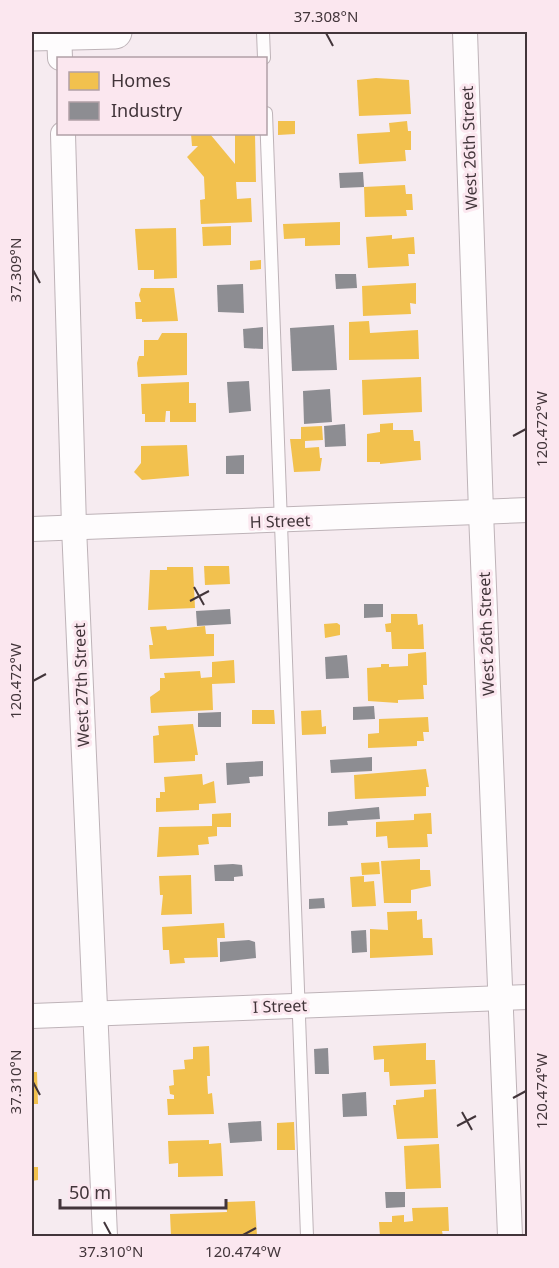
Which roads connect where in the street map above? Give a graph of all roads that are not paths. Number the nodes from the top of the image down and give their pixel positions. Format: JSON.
{"nodes":[{"id":1,"x":115,"y":32,"type":"edge"},
{"id":2,"x":263,"y":32,"type":"edge"},
{"id":3,"x":465,"y":32,"type":"edge"},
{"id":4,"x":52,"y":39,"type":"edge"},
{"id":5,"x":264,"y":57,"type":"edge"},
{"id":6,"x":63,"y":135,"type":"edge"},
{"id":7,"x":267,"y":135,"type":"edge"},
{"id":8,"x":528,"y":510,"type":"edge"},
{"id":9,"x":481,"y":512,"type":"junction"},
{"id":10,"x":279,"y":521,"type":"junction"},
{"id":11,"x":75,"y":526,"type":"junction"},
{"id":12,"x":32,"y":529,"type":"edge"},
{"id":13,"x":528,"y":997,"type":"edge"},
{"id":14,"x":500,"y":998,"type":"junction"},
{"id":15,"x":299,"y":1006,"type":"junction"},
{"id":16,"x":93,"y":1014,"type":"junction"},
{"id":17,"x":32,"y":1016,"type":"edge"},
{"id":18,"x":105,"y":1236,"type":"edge"},
{"id":19,"x":307,"y":1236,"type":"edge"},
{"id":20,"x":510,"y":1236,"type":"edge"}],
"edges":[{"from":1,"to":4,"type":"main road"},
{"from":2,"to":5,"type":"lane"},
{"from":3,"to":9,"type":"street","name":"West 26th Street"},
{"from":6,"to":11,"type":"street","name":"West 27th Street"},
{"from":7,"to":10,"type":"lane"},
{"from":8,"to":9,"type":"street","name":"H Street"},
{"from":9,"to":10,"type":"street","name":"H Street"},
{"from":9,"to":14,"type":"street","name":"West 26th Street"},
{"from":10,"to":11,"type":"street","name":"H Street"},
{"from":10,"to":15,"type":"lane"},
{"from":11,"to":12,"type":"street","name":"H Street"},
{"from":11,"to":16,"type":"street","name":"West 27th Street"},
{"from":13,"to":14,"type":"street","name":"I Street"},
{"from":14,"to":15,"type":"street","name":"I Street"},
{"from":14,"to":20,"type":"street","name":"West 26th Street"},
{"from":15,"to":16,"type":"street","name":"I Street"},
{"from":15,"to":19,"type":"lane"},
{"from":16,"to":17,"type":"street","name":"I Street"},
{"from":16,"to":18,"type":"street","name":"West 27th Street"}]}
